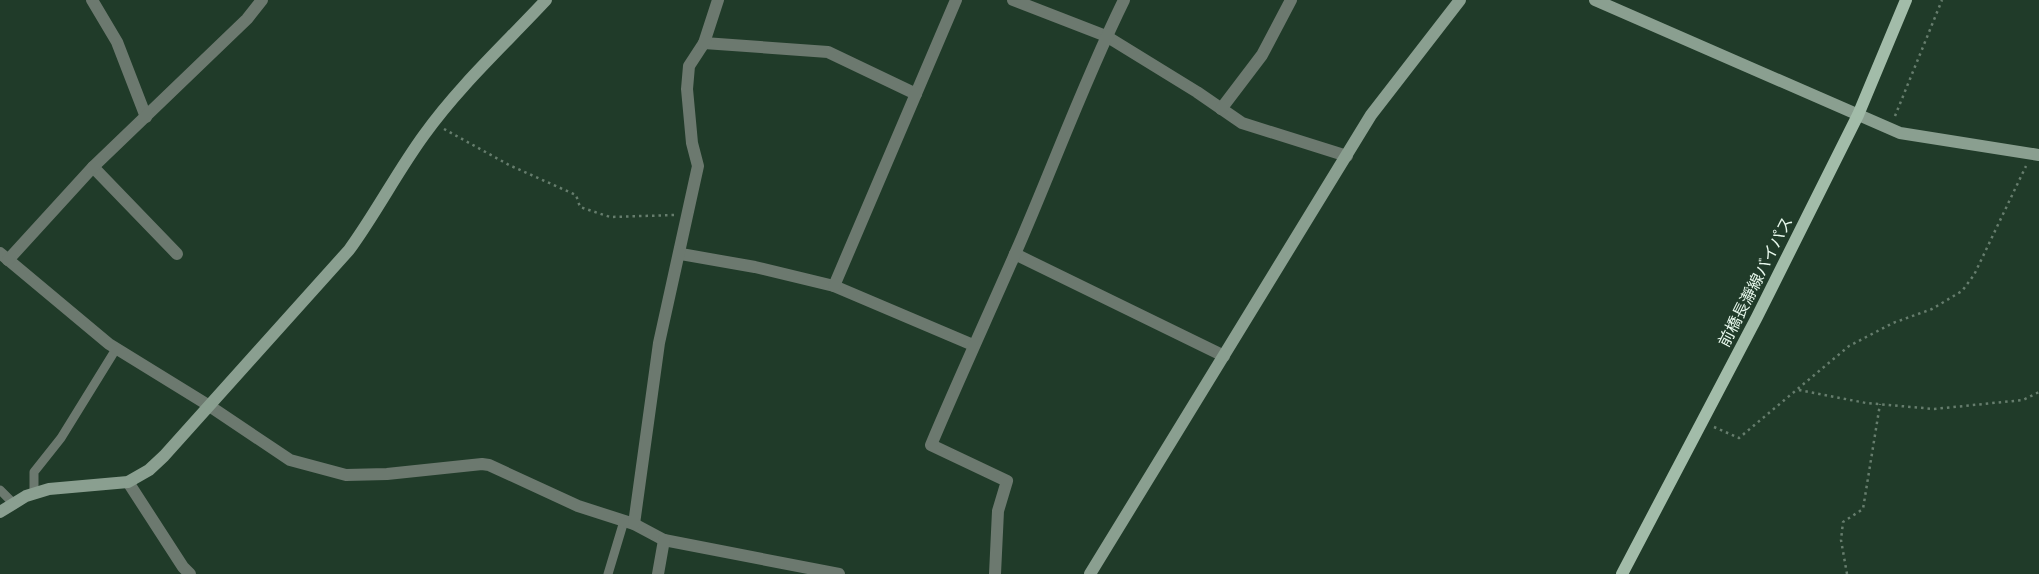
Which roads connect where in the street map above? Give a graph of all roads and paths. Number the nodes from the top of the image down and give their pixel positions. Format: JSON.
{"nodes":[{"id":1,"x":92,"y":0,"type":"edge"},
{"id":2,"x":262,"y":0,"type":"edge"},
{"id":3,"x":546,"y":0,"type":"edge"},
{"id":4,"x":718,"y":0,"type":"edge"},
{"id":5,"x":956,"y":0,"type":"edge"},
{"id":6,"x":1013,"y":0,"type":"edge"},
{"id":7,"x":1124,"y":0,"type":"edge"},
{"id":8,"x":1291,"y":0,"type":"edge"},
{"id":9,"x":1460,"y":0,"type":"edge"},
{"id":10,"x":1595,"y":0,"type":"edge"},
{"id":11,"x":1906,"y":0,"type":"edge"},
{"id":12,"x":1942,"y":0,"type":"edge"},
{"id":13,"x":1106,"y":36,"type":"junction"},
{"id":14,"x":704,"y":43,"type":"junction"},
{"id":15,"x":916,"y":94,"type":"junction"},
{"id":16,"x":1221,"y":109,"type":"junction"},
{"id":17,"x":1858,"y":115,"type":"junction"},
{"id":18,"x":146,"y":117,"type":"junction"},
{"id":19,"x":433,"y":123,"type":"junction"},
{"id":20,"x":1890,"y":129,"type":"junction"},
{"id":21,"x":2035,"y":154,"type":"edge"},
{"id":22,"x":1347,"y":156,"type":"junction"},
{"id":23,"x":93,"y":166,"type":"junction"},
{"id":24,"x":689,"y":214,"type":"junction"},
{"id":25,"x":177,"y":254,"type":"dead end"},
{"id":26,"x":681,"y":254,"type":"junction"},
{"id":27,"x":1015,"y":254,"type":"junction"},
{"id":28,"x":4,"y":256,"type":"edge"},
{"id":29,"x":834,"y":286,"type":"junction"},
{"id":30,"x":973,"y":345,"type":"junction"},
{"id":31,"x":116,"y":349,"type":"junction"},
{"id":32,"x":1224,"y":356,"type":"junction"},
{"id":33,"x":1799,"y":390,"type":"junction"},
{"id":34,"x":2039,"y":392,"type":"edge"},
{"id":35,"x":1880,"y":404,"type":"junction"},
{"id":36,"x":208,"y":405,"type":"junction"},
{"id":37,"x":1702,"y":421,"type":"junction"},
{"id":38,"x":128,"y":482,"type":"junction"},
{"id":39,"x":0,"y":490,"type":"edge"},
{"id":40,"x":34,"y":494,"type":"junction"},
{"id":41,"x":14,"y":504,"type":"junction"},
{"id":42,"x":0,"y":512,"type":"edge"},
{"id":43,"x":629,"y":523,"type":"junction"},
{"id":44,"x":664,"y":540,"type":"junction"},
{"id":45,"x":190,"y":574,"type":"edge"},
{"id":46,"x":608,"y":574,"type":"edge"},
{"id":47,"x":658,"y":574,"type":"edge"},
{"id":48,"x":839,"y":574,"type":"edge"},
{"id":49,"x":995,"y":574,"type":"edge"},
{"id":50,"x":1090,"y":574,"type":"edge"},
{"id":51,"x":1622,"y":574,"type":"edge"},
{"id":52,"x":1847,"y":574,"type":"edge"}],
"edges":[{"from":1,"to":18,"type":"street"},
{"from":2,"to":18,"type":"street"},
{"from":3,"to":19,"type":"street"},
{"from":4,"to":14,"type":"street"},
{"from":5,"to":15,"type":"street"},
{"from":6,"to":13,"type":"street"},
{"from":7,"to":13,"type":"street"},
{"from":8,"to":16,"type":"street"},
{"from":9,"to":22,"type":"street"},
{"from":10,"to":17,"type":"street"},
{"from":11,"to":17,"type":"main road","name":"前橋長瀞線バイパス"},
{"from":12,"to":20,"type":"path"},
{"from":13,"to":16,"type":"street"},
{"from":13,"to":27,"type":"street"},
{"from":14,"to":15,"type":"street"},
{"from":14,"to":24,"type":"street"},
{"from":15,"to":29,"type":"street"},
{"from":16,"to":22,"type":"street"},
{"from":17,"to":20,"type":"street"},
{"from":17,"to":37,"type":"main road","name":"前橋長瀞線バイパス"},
{"from":18,"to":23,"type":"street"},
{"from":19,"to":24,"type":"path"},
{"from":19,"to":36,"type":"street"},
{"from":20,"to":21,"type":"street"},
{"from":21,"to":33,"type":"path"},
{"from":22,"to":32,"type":"street"},
{"from":23,"to":25,"type":"street"},
{"from":23,"to":28,"type":"street"},
{"from":24,"to":26,"type":"street"},
{"from":26,"to":29,"type":"street"},
{"from":26,"to":43,"type":"street"},
{"from":27,"to":30,"type":"street"},
{"from":27,"to":32,"type":"street"},
{"from":28,"to":31,"type":"street"},
{"from":29,"to":30,"type":"street"},
{"from":30,"to":49,"type":"street"},
{"from":31,"to":36,"type":"street"},
{"from":31,"to":40,"type":"lane"},
{"from":32,"to":50,"type":"street"},
{"from":33,"to":35,"type":"path"},
{"from":33,"to":37,"type":"path"},
{"from":34,"to":35,"type":"path"},
{"from":35,"to":52,"type":"path"},
{"from":36,"to":38,"type":"street"},
{"from":36,"to":43,"type":"street"},
{"from":37,"to":51,"type":"main road","name":"前橋長瀞線バイパス"},
{"from":38,"to":40,"type":"street"},
{"from":38,"to":45,"type":"street"},
{"from":39,"to":41,"type":"lane"},
{"from":40,"to":41,"type":"street"},
{"from":41,"to":42,"type":"street"},
{"from":43,"to":44,"type":"street"},
{"from":43,"to":46,"type":"lane"},
{"from":44,"to":47,"type":"street"},
{"from":44,"to":48,"type":"street"}]}
